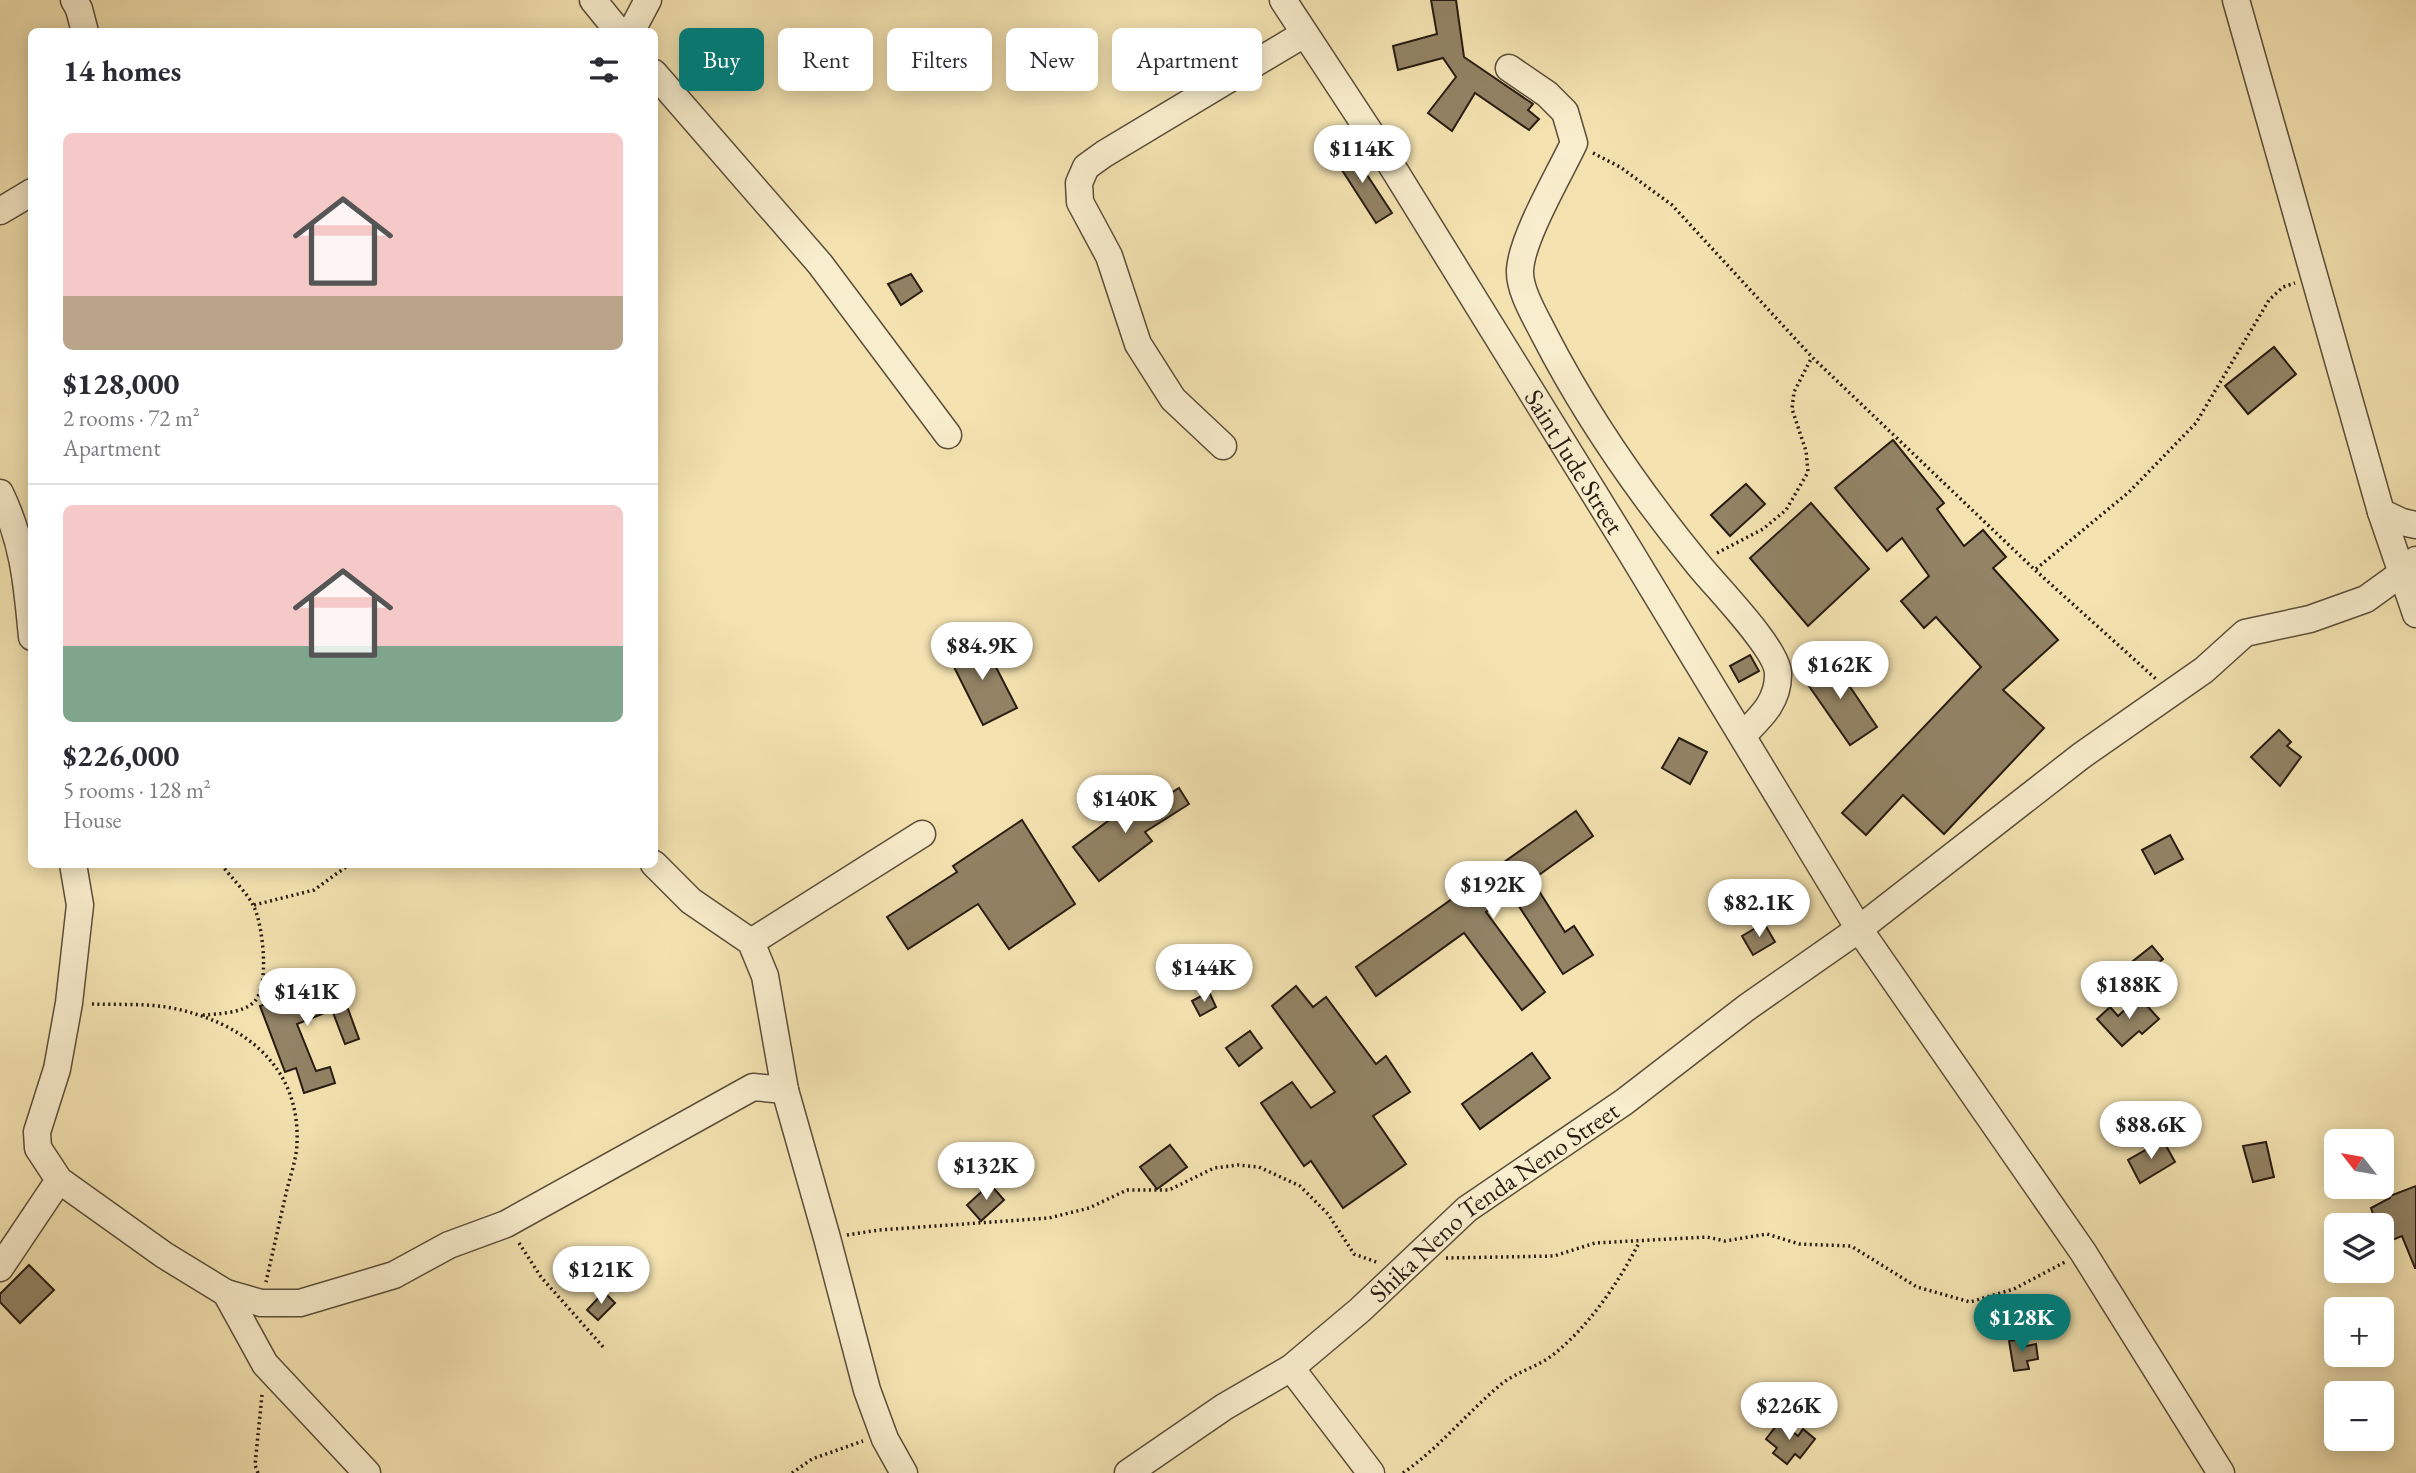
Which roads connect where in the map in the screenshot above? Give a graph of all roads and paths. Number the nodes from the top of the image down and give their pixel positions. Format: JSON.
{"nodes":[{"id":1,"x":74,"y":0,"type":"edge"},
{"id":2,"x":593,"y":0,"type":"edge"},
{"id":3,"x":648,"y":0,"type":"edge"},
{"id":4,"x":1283,"y":0,"type":"edge"},
{"id":5,"x":2236,"y":0,"type":"edge"},
{"id":6,"x":84,"y":28,"type":"edge"},
{"id":7,"x":616,"y":28,"type":"edge"},
{"id":8,"x":633,"y":28,"type":"edge"},
{"id":9,"x":1304,"y":34,"type":"junction"},
{"id":10,"x":1509,"y":68,"type":"dead end"},
{"id":11,"x":658,"y":79,"type":"edge"},
{"id":12,"x":1574,"y":143,"type":"junction"},
{"id":13,"x":28,"y":194,"type":"edge"},
{"id":14,"x":0,"y":211,"type":"edge"},
{"id":15,"x":2313,"y":277,"type":"junction"},
{"id":16,"x":1812,"y":357,"type":"junction"},
{"id":17,"x":948,"y":435,"type":"dead end"},
{"id":18,"x":1223,"y":446,"type":"dead end"},
{"id":19,"x":0,"y":494,"type":"edge"},
{"id":20,"x":2381,"y":512,"type":"junction"},
{"id":21,"x":2416,"y":525,"type":"edge"},
{"id":22,"x":1696,"y":562,"type":"junction"},
{"id":23,"x":2409,"y":566,"type":"edge"},
{"id":24,"x":2035,"y":570,"type":"junction"},
{"id":25,"x":28,"y":592,"type":"edge"},
{"id":26,"x":2416,"y":614,"type":"edge"},
{"id":27,"x":2171,"y":692,"type":"junction"},
{"id":28,"x":1742,"y":735,"type":"junction"},
{"id":29,"x":922,"y":834,"type":"dead end"},
{"id":30,"x":74,"y":868,"type":"edge"},
{"id":31,"x":223,"y":868,"type":"edge"},
{"id":32,"x":344,"y":868,"type":"edge"},
{"id":33,"x":658,"y":868,"type":"edge"},
{"id":34,"x":253,"y":905,"type":"junction"},
{"id":35,"x":1859,"y":929,"type":"junction"},
{"id":36,"x":751,"y":942,"type":"junction"},
{"id":37,"x":69,"y":1003,"type":"junction"},
{"id":38,"x":201,"y":1015,"type":"junction"},
{"id":39,"x":786,"y":1090,"type":"junction"},
{"id":40,"x":59,"y":1180,"type":"junction"},
{"id":41,"x":506,"y":1224,"type":"junction"},
{"id":42,"x":827,"y":1238,"type":"junction"},
{"id":43,"x":1639,"y":1242,"type":"junction"},
{"id":44,"x":2083,"y":1252,"type":"junction"},
{"id":45,"x":1414,"y":1259,"type":"junction"},
{"id":46,"x":1380,"y":1263,"type":"dead end"},
{"id":47,"x":0,"y":1268,"type":"edge"},
{"id":48,"x":226,"y":1293,"type":"junction"},
{"id":49,"x":261,"y":1303,"type":"junction"},
{"id":50,"x":604,"y":1348,"type":"dead end"},
{"id":51,"x":265,"y":1364,"type":"junction"},
{"id":52,"x":1291,"y":1368,"type":"junction"},
{"id":53,"x":885,"y":1439,"type":"junction"},
{"id":54,"x":258,"y":1473,"type":"edge"},
{"id":55,"x":367,"y":1473,"type":"edge"},
{"id":56,"x":792,"y":1473,"type":"edge"},
{"id":57,"x":904,"y":1473,"type":"edge"},
{"id":58,"x":1128,"y":1473,"type":"edge"},
{"id":59,"x":1371,"y":1473,"type":"edge"},
{"id":60,"x":1403,"y":1473,"type":"edge"},
{"id":61,"x":2221,"y":1473,"type":"edge"}],
"edges":[{"from":1,"to":6,"type":"street"},
{"from":2,"to":7,"type":"street"},
{"from":3,"to":8,"type":"street"},
{"from":4,"to":9,"type":"street","name":"Saint Jude Street"},
{"from":5,"to":15,"type":"street"},
{"from":9,"to":18,"type":"street"},
{"from":9,"to":28,"type":"street","name":"Saint Jude Street"},
{"from":10,"to":12,"type":"street"},
{"from":11,"to":17,"type":"street"},
{"from":12,"to":16,"type":"path"},
{"from":12,"to":22,"type":"street"},
{"from":13,"to":14,"type":"street"},
{"from":15,"to":20,"type":"street"},
{"from":15,"to":24,"type":"path"},
{"from":16,"to":22,"type":"path"},
{"from":16,"to":24,"type":"path"},
{"from":19,"to":25,"type":"street"},
{"from":20,"to":21,"type":"street"},
{"from":20,"to":23,"type":"street"},
{"from":22,"to":28,"type":"street"},
{"from":23,"to":26,"type":"street"},
{"from":23,"to":27,"type":"street","name":"Shika Neno Tenda Neno Street"},
{"from":24,"to":27,"type":"path"},
{"from":27,"to":35,"type":"street","name":"Shika Neno Tenda Neno Street"},
{"from":28,"to":35,"type":"street","name":"Saint Jude Street"},
{"from":29,"to":36,"type":"street"},
{"from":30,"to":37,"type":"street"},
{"from":31,"to":34,"type":"path"},
{"from":32,"to":34,"type":"path"},
{"from":33,"to":36,"type":"street"},
{"from":34,"to":38,"type":"path"},
{"from":35,"to":44,"type":"street","name":"Saint Jude Street"},
{"from":35,"to":45,"type":"street","name":"Shika Neno Tenda Neno Street"},
{"from":36,"to":39,"type":"street"},
{"from":37,"to":38,"type":"path"},
{"from":37,"to":40,"type":"street"},
{"from":38,"to":49,"type":"path"},
{"from":39,"to":41,"type":"street"},
{"from":39,"to":42,"type":"street"},
{"from":40,"to":47,"type":"street"},
{"from":40,"to":48,"type":"street"},
{"from":41,"to":49,"type":"street"},
{"from":41,"to":50,"type":"path"},
{"from":42,"to":46,"type":"path"},
{"from":42,"to":53,"type":"street"},
{"from":43,"to":44,"type":"path"},
{"from":43,"to":45,"type":"path"},
{"from":43,"to":60,"type":"path"},
{"from":44,"to":61,"type":"street","name":"Saint Jude Street"},
{"from":45,"to":52,"type":"street","name":"Shika Neno Tenda Neno Street"},
{"from":48,"to":49,"type":"street"},
{"from":48,"to":51,"type":"street"},
{"from":51,"to":54,"type":"path"},
{"from":51,"to":55,"type":"street"},
{"from":52,"to":58,"type":"street","name":"Shika Neno Tenda Neno Street"},
{"from":52,"to":59,"type":"street"},
{"from":53,"to":56,"type":"path"},
{"from":53,"to":57,"type":"street"}]}
